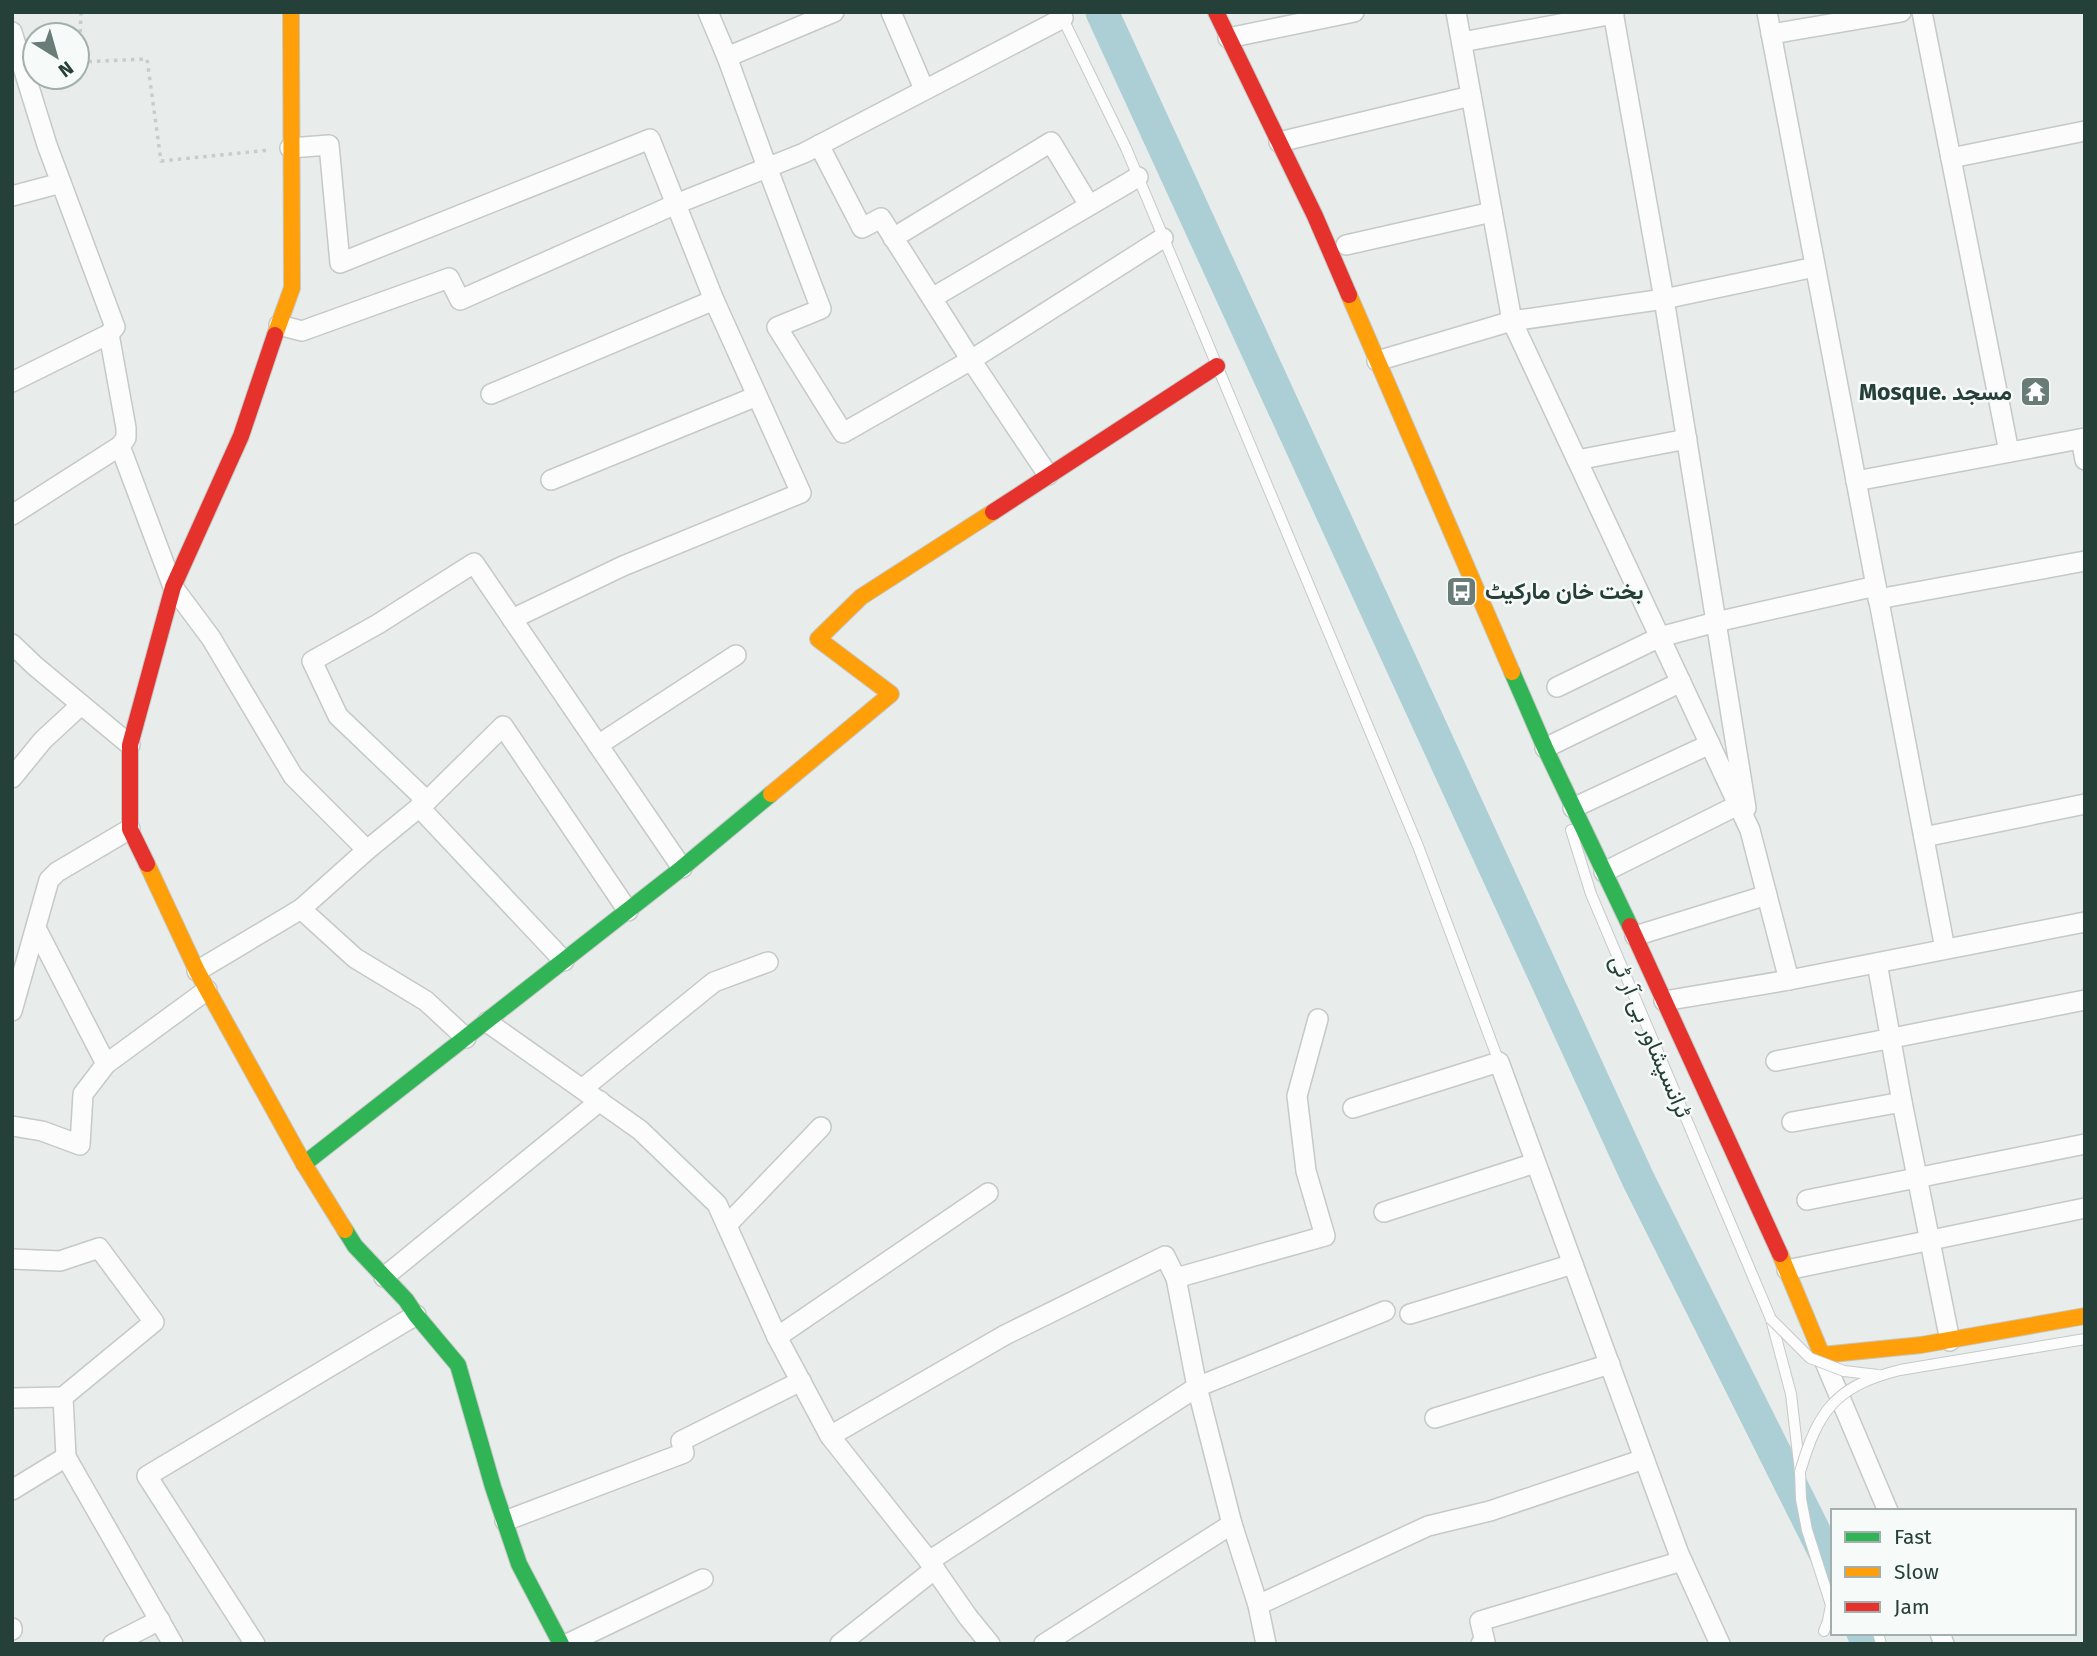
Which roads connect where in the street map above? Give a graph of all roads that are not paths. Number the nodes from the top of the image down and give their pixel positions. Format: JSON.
{"nodes":[{"id":1,"x":291,"y":12,"type":"edge"},
{"id":2,"x":708,"y":12,"type":"edge"},
{"id":3,"x":834,"y":12,"type":"edge"},
{"id":4,"x":891,"y":12,"type":"edge"},
{"id":5,"x":1216,"y":12,"type":"edge"},
{"id":6,"x":1354,"y":12,"type":"edge"},
{"id":7,"x":1457,"y":12,"type":"edge"},
{"id":8,"x":1767,"y":12,"type":"edge"},
{"id":9,"x":1901,"y":12,"type":"edge"},
{"id":10,"x":1922,"y":12,"type":"edge"},
{"id":11,"x":1613,"y":13,"type":"edge"},
{"id":12,"x":1062,"y":15,"type":"edge"},
{"id":13,"x":12,"y":32,"type":"edge"},
{"id":14,"x":1771,"y":34,"type":"junction"},
{"id":15,"x":1228,"y":38,"type":"junction"},
{"id":16,"x":1462,"y":42,"type":"junction"},
{"id":17,"x":727,"y":57,"type":"junction"},
{"id":18,"x":924,"y":89,"type":"junction"},
{"id":19,"x":1471,"y":96,"type":"junction"},
{"id":20,"x":2085,"y":131,"type":"edge"},
{"id":21,"x":1279,"y":142,"type":"junction"},
{"id":22,"x":819,"y":145,"type":"junction"},
{"id":23,"x":290,"y":148,"type":"junction"},
{"id":24,"x":1951,"y":158,"type":"junction"},
{"id":25,"x":767,"y":167,"type":"junction"},
{"id":26,"x":1138,"y":177,"type":"junction"},
{"id":27,"x":61,"y":183,"type":"junction"},
{"id":28,"x":12,"y":196,"type":"edge"},
{"id":29,"x":676,"y":204,"type":"junction"},
{"id":30,"x":1089,"y":205,"type":"junction"},
{"id":31,"x":1492,"y":212,"type":"junction"},
{"id":32,"x":893,"y":237,"type":"junction"},
{"id":33,"x":1163,"y":237,"type":"junction"},
{"id":34,"x":1346,"y":245,"type":"dead end"},
{"id":35,"x":1815,"y":267,"type":"junction"},
{"id":36,"x":932,"y":298,"type":"junction"},
{"id":37,"x":1664,"y":299,"type":"junction"},
{"id":38,"x":714,"y":300,"type":"junction"},
{"id":39,"x":1512,"y":321,"type":"junction"},
{"id":40,"x":279,"y":325,"type":"junction"},
{"id":41,"x":108,"y":334,"type":"junction"},
{"id":42,"x":971,"y":360,"type":"junction"},
{"id":43,"x":1377,"y":360,"type":"junction"},
{"id":44,"x":1217,"y":366,"type":"junction"},
{"id":45,"x":12,"y":382,"type":"edge"},
{"id":46,"x":491,"y":394,"type":"dead end"},
{"id":47,"x":757,"y":396,"type":"junction"},
{"id":48,"x":1687,"y":439,"type":"junction"},
{"id":49,"x":2083,"y":439,"type":"edge"},
{"id":50,"x":120,"y":446,"type":"junction"},
{"id":51,"x":2009,"y":452,"type":"junction"},
{"id":52,"x":1577,"y":460,"type":"junction"},
{"id":53,"x":2085,"y":460,"type":"edge"},
{"id":54,"x":1048,"y":475,"type":"junction"},
{"id":55,"x":551,"y":480,"type":"dead end"},
{"id":56,"x":1856,"y":481,"type":"junction"},
{"id":57,"x":12,"y":515,"type":"edge"},
{"id":58,"x":2085,"y":561,"type":"edge"},
{"id":59,"x":173,"y":587,"type":"junction"},
{"id":60,"x":1877,"y":592,"type":"junction"},
{"id":61,"x":512,"y":619,"type":"junction"},
{"id":62,"x":1716,"y":622,"type":"junction"},
{"id":63,"x":1660,"y":637,"type":"junction"},
{"id":64,"x":12,"y":644,"type":"edge"},
{"id":65,"x":736,"y":655,"type":"dead end"},
{"id":66,"x":1681,"y":682,"type":"junction"},
{"id":67,"x":1557,"y":687,"type":"dead end"},
{"id":68,"x":81,"y":705,"type":"junction"},
{"id":69,"x":1710,"y":744,"type":"junction"},
{"id":70,"x":130,"y":745,"type":"junction"},
{"id":71,"x":598,"y":746,"type":"junction"},
{"id":72,"x":1545,"y":748,"type":"junction"},
{"id":73,"x":12,"y":778,"type":"edge"},
{"id":74,"x":423,"y":804,"type":"junction"},
{"id":75,"x":2085,"y":804,"type":"edge"},
{"id":76,"x":1738,"y":805,"type":"junction"},
{"id":77,"x":1573,"y":808,"type":"junction"},
{"id":78,"x":130,"y":829,"type":"junction"},
{"id":79,"x":1750,"y":830,"type":"junction"},
{"id":80,"x":1924,"y":837,"type":"junction"},
{"id":81,"x":367,"y":850,"type":"junction"},
{"id":82,"x":682,"y":869,"type":"junction"},
{"id":83,"x":1604,"y":872,"type":"junction"},
{"id":84,"x":1767,"y":895,"type":"junction"},
{"id":85,"x":301,"y":909,"type":"junction"},
{"id":86,"x":628,"y":911,"type":"junction"},
{"id":87,"x":2085,"y":922,"type":"edge"},
{"id":88,"x":36,"y":928,"type":"junction"},
{"id":89,"x":1635,"y":936,"type":"junction"},
{"id":90,"x":1945,"y":949,"type":"junction"},
{"id":91,"x":564,"y":961,"type":"junction"},
{"id":92,"x":768,"y":961,"type":"dead end"},
{"id":93,"x":1877,"y":963,"type":"junction"},
{"id":94,"x":197,"y":971,"type":"junction"},
{"id":95,"x":1789,"y":980,"type":"junction"},
{"id":96,"x":207,"y":990,"type":"junction"},
{"id":97,"x":1664,"y":1000,"type":"junction"},
{"id":98,"x":2085,"y":1000,"type":"edge"},
{"id":99,"x":12,"y":1011,"type":"edge"},
{"id":100,"x":1318,"y":1019,"type":"dead end"},
{"id":101,"x":487,"y":1022,"type":"junction"},
{"id":102,"x":467,"y":1038,"type":"junction"},
{"id":103,"x":1891,"y":1038,"type":"junction"},
{"id":104,"x":1776,"y":1061,"type":"dead end"},
{"id":105,"x":1499,"y":1062,"type":"junction"},
{"id":106,"x":106,"y":1064,"type":"junction"},
{"id":107,"x":582,"y":1088,"type":"junction"},
{"id":108,"x":600,"y":1101,"type":"junction"},
{"id":109,"x":1902,"y":1102,"type":"junction"},
{"id":110,"x":1353,"y":1108,"type":"dead end"},
{"id":111,"x":1792,"y":1122,"type":"dead end"},
{"id":112,"x":12,"y":1126,"type":"edge"},
{"id":113,"x":821,"y":1127,"type":"dead end"},
{"id":114,"x":2085,"y":1144,"type":"edge"},
{"id":115,"x":1535,"y":1163,"type":"junction"},
{"id":116,"x":304,"y":1164,"type":"junction"},
{"id":117,"x":1917,"y":1176,"type":"junction"},
{"id":118,"x":988,"y":1193,"type":"dead end"},
{"id":119,"x":1807,"y":1199,"type":"dead end"},
{"id":120,"x":2085,"y":1208,"type":"edge"},
{"id":121,"x":1384,"y":1212,"type":"dead end"},
{"id":122,"x":727,"y":1225,"type":"junction"},
{"id":123,"x":1930,"y":1239,"type":"junction"},
{"id":124,"x":12,"y":1259,"type":"edge"},
{"id":125,"x":1573,"y":1264,"type":"junction"},
{"id":126,"x":1787,"y":1270,"type":"junction"},
{"id":127,"x":384,"y":1277,"type":"junction"},
{"id":128,"x":1176,"y":1278,"type":"junction"},
{"id":129,"x":1384,"y":1311,"type":"dead end"},
{"id":130,"x":1410,"y":1314,"type":"dead end"},
{"id":131,"x":416,"y":1315,"type":"junction"},
{"id":132,"x":2085,"y":1316,"type":"edge"},
{"id":133,"x":1771,"y":1319,"type":"junction"},
{"id":134,"x":778,"y":1337,"type":"junction"},
{"id":135,"x":2085,"y":1339,"type":"edge"},
{"id":136,"x":1950,"y":1341,"type":"junction"},
{"id":137,"x":1822,"y":1355,"type":"junction"},
{"id":138,"x":1610,"y":1364,"type":"junction"},
{"id":139,"x":1878,"y":1376,"type":"junction"},
{"id":140,"x":801,"y":1381,"type":"junction"},
{"id":141,"x":1197,"y":1387,"type":"junction"},
{"id":142,"x":63,"y":1397,"type":"junction"},
{"id":143,"x":12,"y":1398,"type":"edge"},
{"id":144,"x":1435,"y":1418,"type":"dead end"},
{"id":145,"x":830,"y":1436,"type":"junction"},
{"id":146,"x":66,"y":1457,"type":"junction"},
{"id":147,"x":1644,"y":1459,"type":"junction"},
{"id":148,"x":1800,"y":1472,"type":"junction"},
{"id":149,"x":12,"y":1490,"type":"edge"},
{"id":150,"x":1887,"y":1509,"type":"edge"},
{"id":151,"x":505,"y":1521,"type":"junction"},
{"id":152,"x":1232,"y":1524,"type":"junction"},
{"id":153,"x":1682,"y":1561,"type":"junction"},
{"id":154,"x":932,"y":1565,"type":"junction"},
{"id":155,"x":702,"y":1579,"type":"dead end"},
{"id":156,"x":1831,"y":1596,"type":"edge"},
{"id":157,"x":1258,"y":1605,"type":"junction"},
{"id":158,"x":160,"y":1620,"type":"junction"},
{"id":159,"x":1831,"y":1624,"type":"edge"},
{"id":160,"x":1824,"y":1631,"type":"junction"},
{"id":161,"x":113,"y":1644,"type":"edge"},
{"id":162,"x":173,"y":1644,"type":"edge"},
{"id":163,"x":255,"y":1644,"type":"edge"},
{"id":164,"x":561,"y":1644,"type":"edge"},
{"id":165,"x":568,"y":1644,"type":"edge"},
{"id":166,"x":841,"y":1644,"type":"edge"},
{"id":167,"x":990,"y":1644,"type":"edge"},
{"id":168,"x":1044,"y":1644,"type":"edge"},
{"id":169,"x":1266,"y":1644,"type":"edge"},
{"id":170,"x":1481,"y":1644,"type":"edge"},
{"id":171,"x":1720,"y":1644,"type":"edge"},
{"id":172,"x":1820,"y":1644,"type":"edge"}],
"edges":[{"from":1,"to":23,"type":"street"},
{"from":2,"to":17,"type":"street"},
{"from":3,"to":17,"type":"street"},
{"from":4,"to":18,"type":"street"},
{"from":5,"to":15,"type":"street"},
{"from":6,"to":15,"type":"street"},
{"from":7,"to":16,"type":"street"},
{"from":8,"to":14,"type":"street"},
{"from":9,"to":14,"type":"street"},
{"from":10,"to":24,"type":"street"},
{"from":11,"to":16,"type":"street"},
{"from":11,"to":37,"type":"street"},
{"from":12,"to":18,"type":"street"},
{"from":12,"to":26,"type":"lane"},
{"from":13,"to":27,"type":"street"},
{"from":14,"to":35,"type":"street"},
{"from":15,"to":21,"type":"street"},
{"from":16,"to":19,"type":"street"},
{"from":17,"to":25,"type":"street"},
{"from":18,"to":22,"type":"street"},
{"from":19,"to":21,"type":"street"},
{"from":19,"to":31,"type":"street"},
{"from":20,"to":24,"type":"street"},
{"from":21,"to":43,"type":"street"},
{"from":22,"to":25,"type":"street"},
{"from":22,"to":32,"type":"street"},
{"from":23,"to":29,"type":"street"},
{"from":23,"to":40,"type":"street"},
{"from":24,"to":51,"type":"street"},
{"from":25,"to":29,"type":"street"},
{"from":25,"to":42,"type":"street"},
{"from":26,"to":30,"type":"street"},
{"from":26,"to":33,"type":"lane"},
{"from":27,"to":28,"type":"street"},
{"from":27,"to":41,"type":"street"},
{"from":29,"to":38,"type":"street"},
{"from":29,"to":40,"type":"street"},
{"from":30,"to":32,"type":"street"},
{"from":30,"to":36,"type":"street"},
{"from":31,"to":34,"type":"street"},
{"from":31,"to":39,"type":"street"},
{"from":32,"to":36,"type":"street"},
{"from":33,"to":42,"type":"street"},
{"from":33,"to":44,"type":"lane"},
{"from":35,"to":37,"type":"street"},
{"from":35,"to":56,"type":"street"},
{"from":36,"to":42,"type":"street"},
{"from":37,"to":39,"type":"street"},
{"from":37,"to":48,"type":"street"},
{"from":38,"to":46,"type":"street"},
{"from":38,"to":47,"type":"street"},
{"from":39,"to":43,"type":"street"},
{"from":39,"to":52,"type":"street"},
{"from":40,"to":59,"type":"street"},
{"from":41,"to":45,"type":"street"},
{"from":41,"to":50,"type":"street"},
{"from":42,"to":54,"type":"street"},
{"from":43,"to":72,"type":"street"},
{"from":44,"to":54,"type":"street"},
{"from":44,"to":105,"type":"lane"},
{"from":47,"to":55,"type":"street"},
{"from":47,"to":61,"type":"street"},
{"from":48,"to":52,"type":"street"},
{"from":48,"to":62,"type":"street"},
{"from":49,"to":51,"type":"street"},
{"from":49,"to":53,"type":"street"},
{"from":50,"to":57,"type":"street"},
{"from":50,"to":59,"type":"street"},
{"from":51,"to":56,"type":"street"},
{"from":52,"to":63,"type":"street"},
{"from":54,"to":82,"type":"street"},
{"from":56,"to":60,"type":"street"},
{"from":58,"to":60,"type":"street"},
{"from":59,"to":70,"type":"street"},
{"from":59,"to":81,"type":"street"},
{"from":60,"to":62,"type":"street"},
{"from":60,"to":80,"type":"street"},
{"from":61,"to":71,"type":"street"},
{"from":61,"to":74,"type":"street"},
{"from":62,"to":63,"type":"street"},
{"from":62,"to":79,"type":"street"},
{"from":63,"to":66,"type":"street"},
{"from":63,"to":67,"type":"street"},
{"from":64,"to":68,"type":"street"},
{"from":65,"to":71,"type":"street"},
{"from":66,"to":69,"type":"street"},
{"from":66,"to":72,"type":"street"},
{"from":68,"to":70,"type":"street"},
{"from":68,"to":73,"type":"street"},
{"from":69,"to":76,"type":"street"},
{"from":69,"to":77,"type":"street"},
{"from":70,"to":78,"type":"street"},
{"from":71,"to":82,"type":"street"},
{"from":72,"to":77,"type":"street"},
{"from":72,"to":133,"type":"lane","name":"ٹرانسپشاور بی آر ٹی"},
{"from":74,"to":81,"type":"street"},
{"from":74,"to":86,"type":"street"},
{"from":74,"to":91,"type":"street"},
{"from":75,"to":80,"type":"street"},
{"from":76,"to":79,"type":"street"},
{"from":76,"to":83,"type":"street"},
{"from":77,"to":83,"type":"street"},
{"from":78,"to":88,"type":"street"},
{"from":78,"to":94,"type":"street"},
{"from":79,"to":84,"type":"street"},
{"from":80,"to":90,"type":"street"},
{"from":81,"to":85,"type":"street"},
{"from":82,"to":86,"type":"street"},
{"from":83,"to":89,"type":"street"},
{"from":84,"to":89,"type":"street"},
{"from":84,"to":95,"type":"street"},
{"from":85,"to":94,"type":"street"},
{"from":85,"to":102,"type":"street"},
{"from":86,"to":91,"type":"street"},
{"from":87,"to":90,"type":"street"},
{"from":88,"to":99,"type":"street"},
{"from":88,"to":106,"type":"street"},
{"from":89,"to":97,"type":"street"},
{"from":90,"to":93,"type":"street"},
{"from":91,"to":101,"type":"street"},
{"from":92,"to":107,"type":"street"},
{"from":93,"to":95,"type":"street"},
{"from":93,"to":103,"type":"street"},
{"from":94,"to":96,"type":"street"},
{"from":95,"to":97,"type":"street"},
{"from":96,"to":106,"type":"street"},
{"from":96,"to":116,"type":"street"},
{"from":97,"to":126,"type":"street"},
{"from":98,"to":103,"type":"street"},
{"from":100,"to":128,"type":"street"},
{"from":101,"to":102,"type":"street"},
{"from":101,"to":107,"type":"street"},
{"from":102,"to":116,"type":"street"},
{"from":103,"to":104,"type":"street"},
{"from":103,"to":109,"type":"street"},
{"from":105,"to":110,"type":"street"},
{"from":105,"to":115,"type":"street"},
{"from":106,"to":112,"type":"street"},
{"from":107,"to":108,"type":"street"},
{"from":108,"to":122,"type":"street"},
{"from":108,"to":127,"type":"street"},
{"from":109,"to":111,"type":"street"},
{"from":109,"to":117,"type":"street"},
{"from":113,"to":122,"type":"street"},
{"from":114,"to":117,"type":"street"},
{"from":115,"to":121,"type":"street"},
{"from":115,"to":125,"type":"street"},
{"from":116,"to":127,"type":"street"},
{"from":117,"to":119,"type":"street"},
{"from":117,"to":123,"type":"street"},
{"from":118,"to":134,"type":"street"},
{"from":120,"to":123,"type":"street"},
{"from":122,"to":134,"type":"street"},
{"from":123,"to":126,"type":"street"},
{"from":123,"to":136,"type":"street"},
{"from":124,"to":142,"type":"street"},
{"from":125,"to":130,"type":"street"},
{"from":125,"to":138,"type":"street"},
{"from":126,"to":137,"type":"street"},
{"from":127,"to":131,"type":"street"},
{"from":128,"to":141,"type":"street"},
{"from":128,"to":145,"type":"street"},
{"from":129,"to":141,"type":"street"},
{"from":131,"to":151,"type":"street"},
{"from":131,"to":163,"type":"street"},
{"from":132,"to":136,"type":"street"},
{"from":133,"to":139,"type":"lane","name":"ٹرانسپشاور بی آر ٹی","bridge":true},
{"from":133,"to":148,"type":"lane","name":"ٹرانسپشاور بی آر ٹی","bridge":true},
{"from":134,"to":140,"type":"street"},
{"from":135,"to":139,"type":"lane","name":"ٹرانسپشاور بی آر ٹی","bridge":true},
{"from":136,"to":137,"type":"street"},
{"from":137,"to":150,"type":"street"},
{"from":138,"to":144,"type":"street"},
{"from":138,"to":147,"type":"street"},
{"from":139,"to":148,"type":"lane","name":"ٹرانسپشاور بی آر ٹی","bridge":true},
{"from":140,"to":145,"type":"street"},
{"from":140,"to":151,"type":"street"},
{"from":141,"to":152,"type":"street"},
{"from":141,"to":154,"type":"street"},
{"from":142,"to":143,"type":"street"},
{"from":142,"to":146,"type":"street"},
{"from":145,"to":154,"type":"street"},
{"from":146,"to":149,"type":"street"},
{"from":146,"to":158,"type":"street"},
{"from":147,"to":153,"type":"street"},
{"from":147,"to":157,"type":"street"},
{"from":148,"to":156,"type":"lane","name":"ٹرانسپشاور بی آر ٹی"},
{"from":151,"to":164,"type":"street"},
{"from":152,"to":157,"type":"street"},
{"from":152,"to":168,"type":"street"},
{"from":153,"to":170,"type":"street"},
{"from":153,"to":171,"type":"street"},
{"from":154,"to":166,"type":"street"},
{"from":154,"to":167,"type":"street"},
{"from":155,"to":165,"type":"street"},
{"from":156,"to":160,"type":"lane"},
{"from":157,"to":169,"type":"street"},
{"from":158,"to":161,"type":"street"},
{"from":158,"to":162,"type":"street"},
{"from":159,"to":160,"type":"lane"},
{"from":160,"to":172,"type":"lane"}]}
